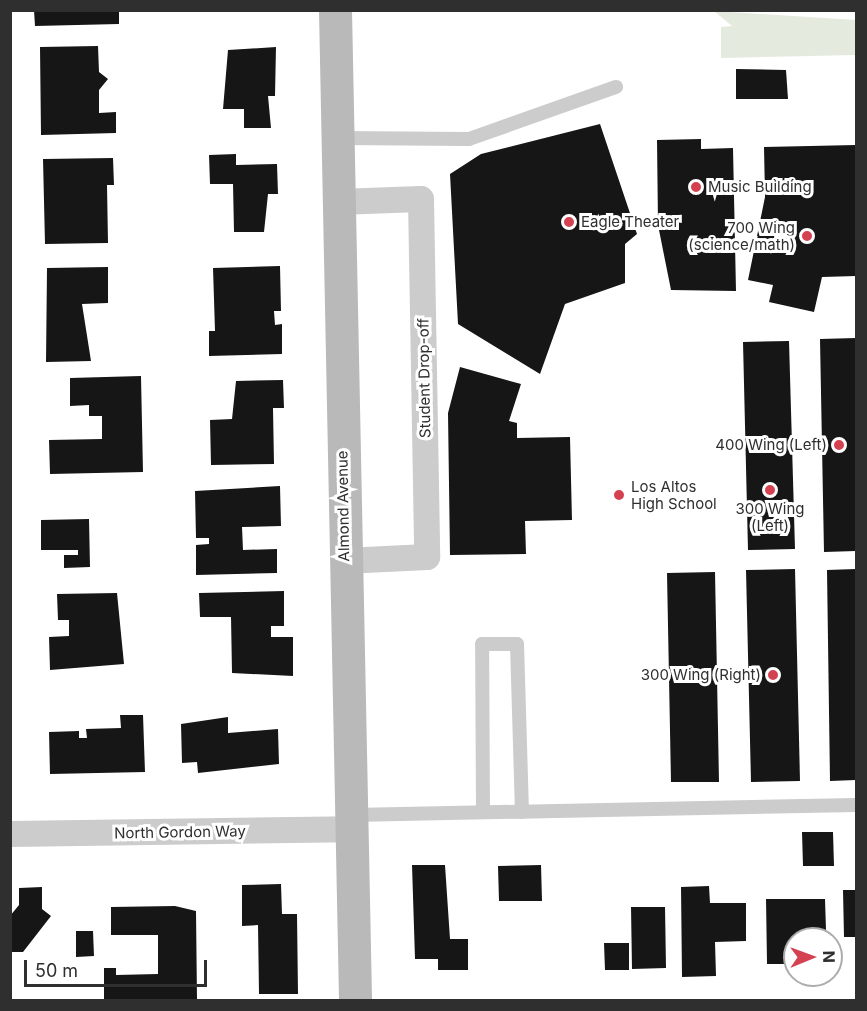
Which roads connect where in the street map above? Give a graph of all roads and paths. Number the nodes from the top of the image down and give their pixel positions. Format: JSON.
{"nodes":[{"id":1,"x":335,"y":10,"type":"edge"},
{"id":2,"x":616,"y":87,"type":"dead end"},
{"id":3,"x":337,"y":138,"type":"junction"},
{"id":4,"x":338,"y":202,"type":"junction"},
{"id":5,"x":344,"y":561,"type":"junction"},
{"id":6,"x":856,"y":805,"type":"edge"},
{"id":7,"x":483,"y":812,"type":"junction"},
{"id":8,"x":522,"y":812,"type":"junction"},
{"id":9,"x":349,"y":822,"type":"junction"},
{"id":10,"x":10,"y":834,"type":"edge"},
{"id":11,"x":355,"y":1000,"type":"edge"}],
"edges":[{"from":1,"to":3,"type":"street","name":"Almond Avenue"},
{"from":2,"to":3,"type":"lane"},
{"from":3,"to":4,"type":"street","name":"Almond Avenue"},
{"from":4,"to":5,"type":"street","name":"Almond Avenue"},
{"from":4,"to":5,"type":"street","name":"Student Drop-off"},
{"from":5,"to":9,"type":"street","name":"Almond Avenue"},
{"from":6,"to":8,"type":"lane"},
{"from":7,"to":8,"type":"lane"},
{"from":7,"to":8,"type":"lane"},
{"from":7,"to":9,"type":"lane"},
{"from":9,"to":10,"type":"street","name":"North Gordon Way"},
{"from":9,"to":11,"type":"street","name":"Almond Avenue"}]}
